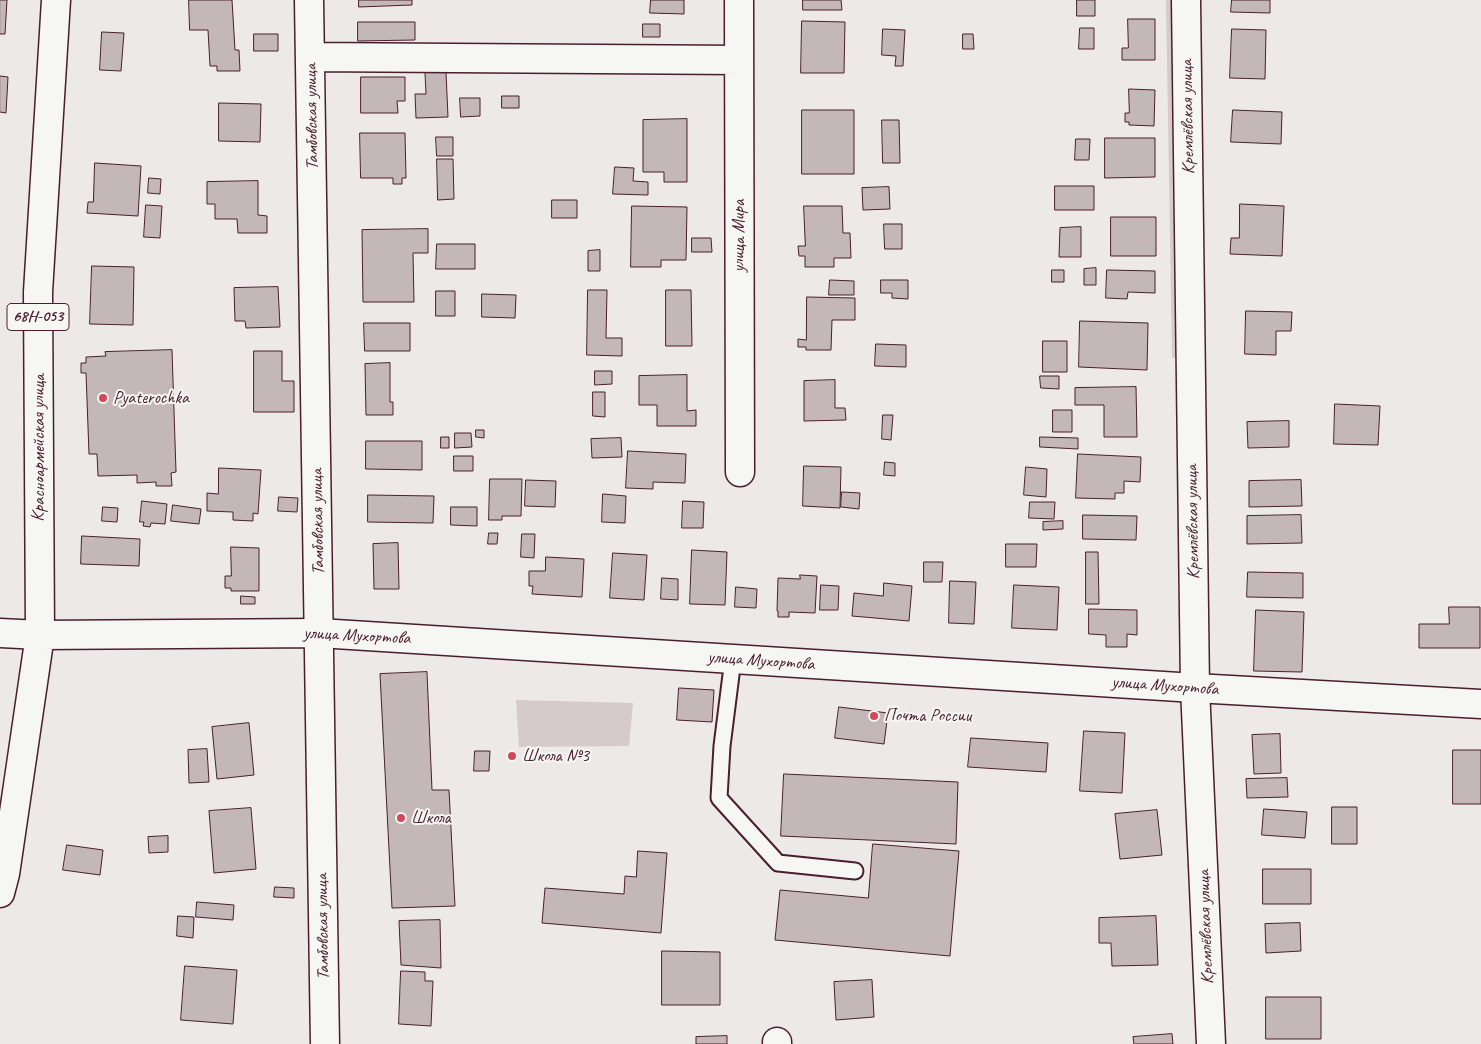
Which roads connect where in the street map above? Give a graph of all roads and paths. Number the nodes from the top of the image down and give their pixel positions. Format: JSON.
{"nodes":[{"id":1,"x":56,"y":0,"type":"edge"},
{"id":2,"x":309,"y":0,"type":"edge"},
{"id":3,"x":739,"y":0,"type":"edge"},
{"id":4,"x":1186,"y":0,"type":"edge"},
{"id":5,"x":311,"y":57,"type":"junction"},
{"id":6,"x":739,"y":60,"type":"junction"},
{"id":7,"x":740,"y":472,"type":"dead end"},
{"id":8,"x":0,"y":632,"type":"edge"},
{"id":9,"x":319,"y":632,"type":"junction"},
{"id":10,"x":40,"y":635,"type":"junction"},
{"id":11,"x":733,"y":659,"type":"junction"},
{"id":12,"x":1195,"y":688,"type":"junction"},
{"id":13,"x":1481,"y":704,"type":"edge"},
{"id":14,"x":855,"y":871,"type":"dead end"},
{"id":15,"x":0,"y":893,"type":"edge"},
{"id":16,"x":325,"y":1044,"type":"edge"},
{"id":17,"x":1211,"y":1044,"type":"edge"}],
"edges":[{"from":1,"to":10,"type":"street","name":"Красноармейская улица","number":"68Н-053"},
{"from":2,"to":5,"type":"street","name":"Тамбовская улица"},
{"from":3,"to":6,"type":"street","name":"улица Мира"},
{"from":4,"to":12,"type":"street","name":"Кремлёвская улица"},
{"from":5,"to":6,"type":"street"},
{"from":5,"to":9,"type":"street","name":"Тамбовская улица"},
{"from":6,"to":7,"type":"street","name":"улица Мира"},
{"from":8,"to":10,"type":"street","name":"улица Мухортова"},
{"from":9,"to":10,"type":"street","name":"улица Мухортова"},
{"from":9,"to":11,"type":"street","name":"улица Мухортова"},
{"from":9,"to":16,"type":"street","name":"Тамбовская улица"},
{"from":10,"to":15,"type":"street","name":"Красноармейская улица"},
{"from":11,"to":12,"type":"street","name":"улица Мухортова"},
{"from":11,"to":14,"type":"lane"},
{"from":12,"to":13,"type":"street","name":"улица Мухортова"},
{"from":12,"to":17,"type":"street","name":"Кремлёвская улица"}]}
